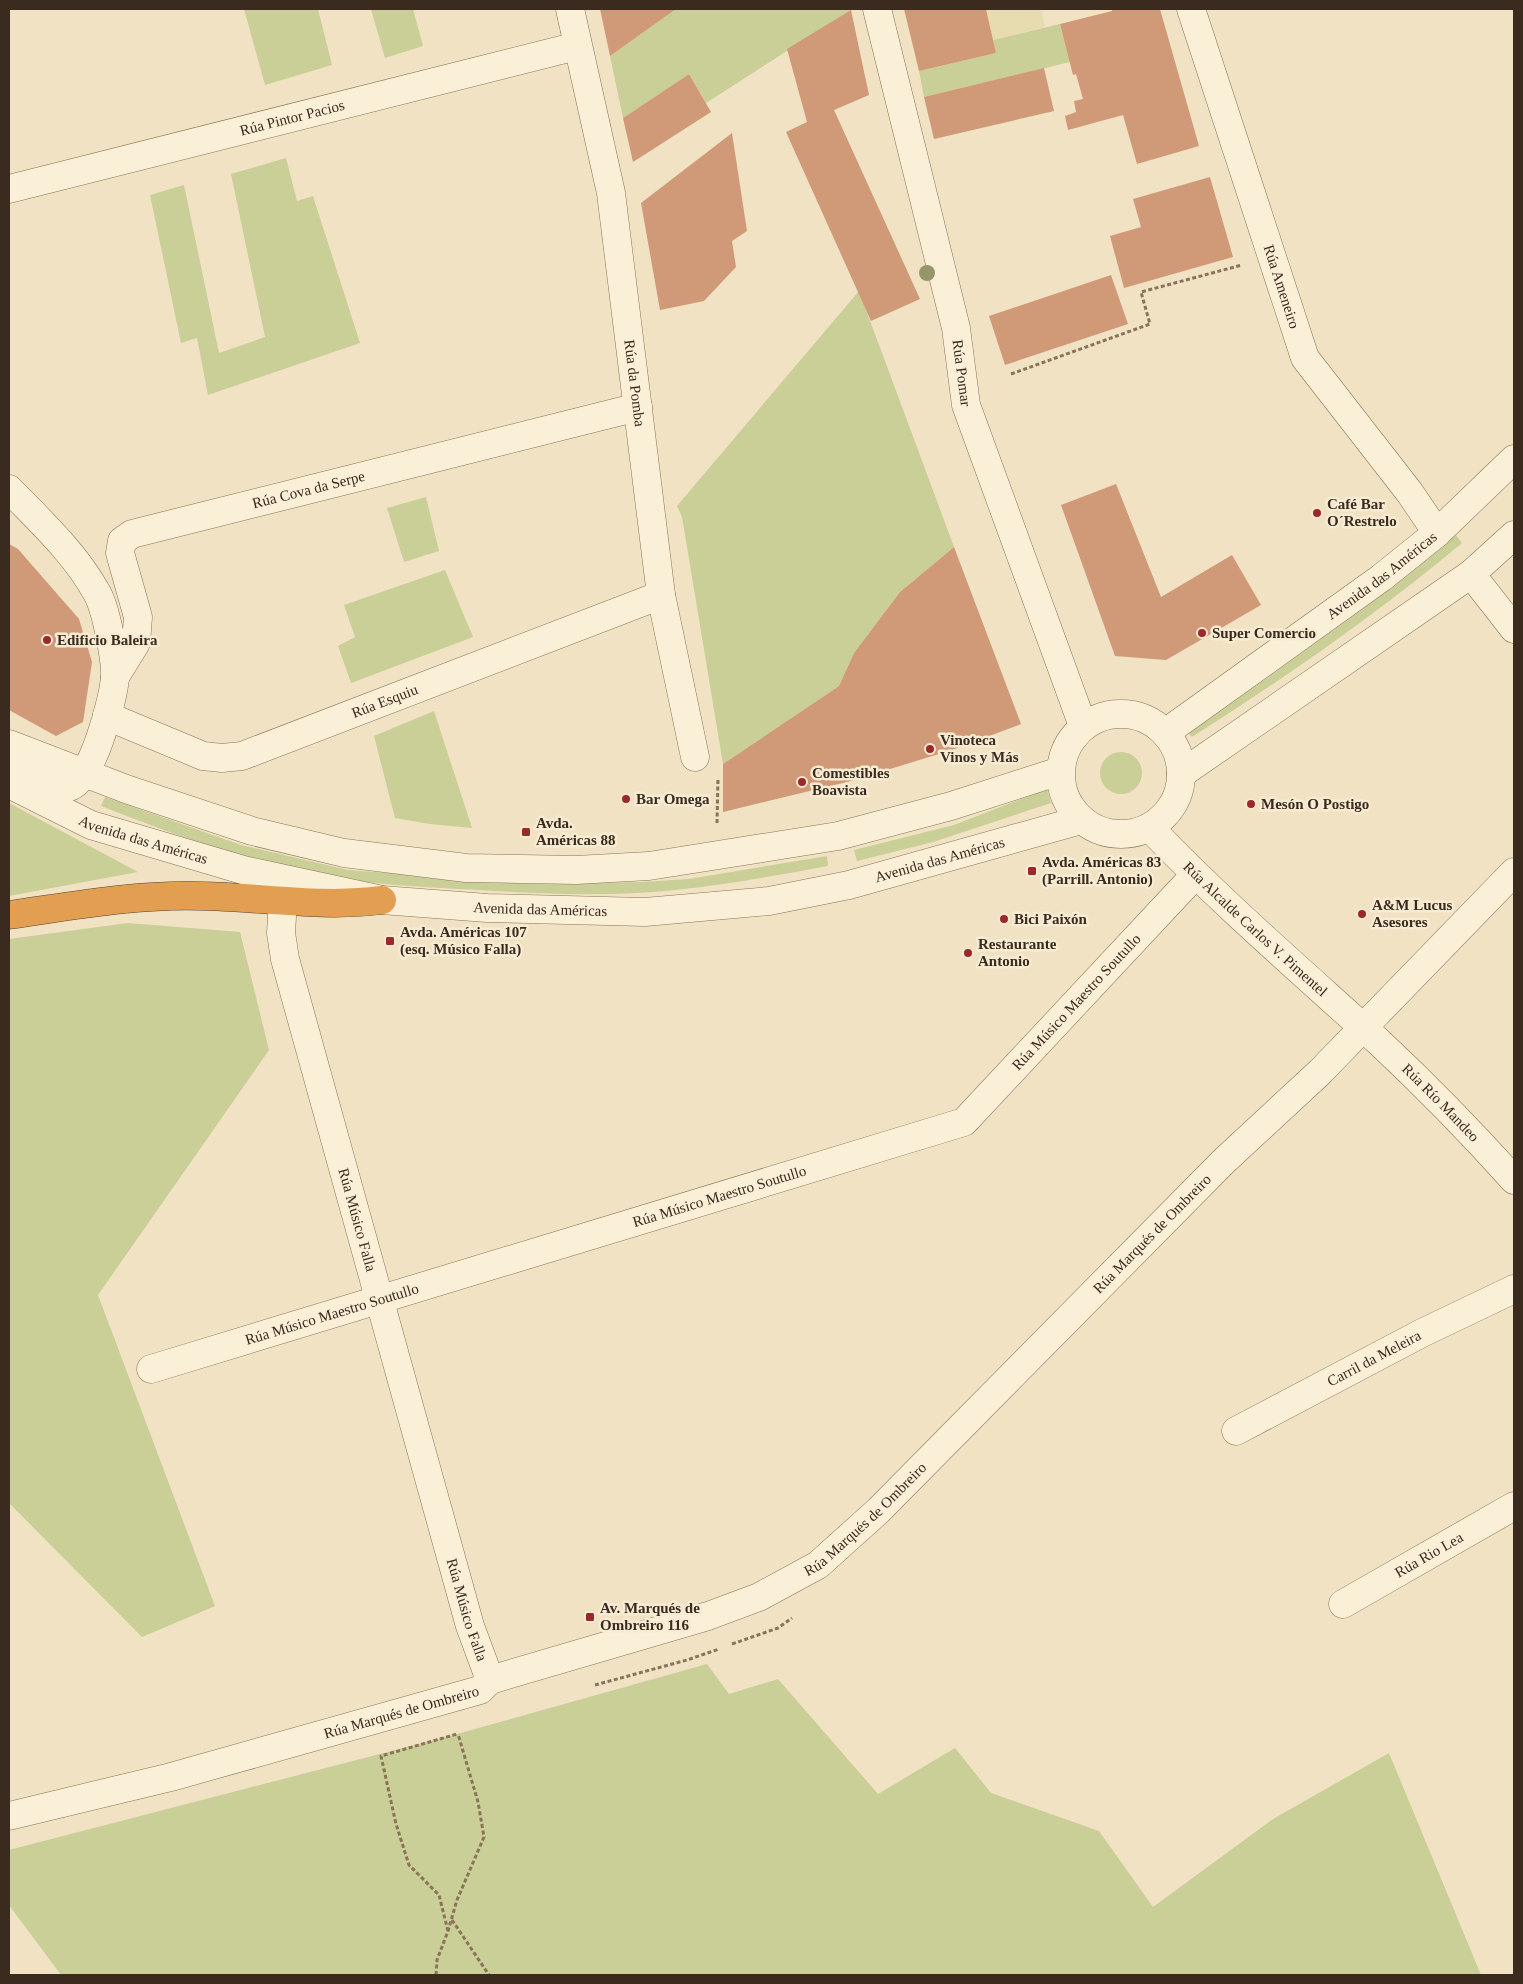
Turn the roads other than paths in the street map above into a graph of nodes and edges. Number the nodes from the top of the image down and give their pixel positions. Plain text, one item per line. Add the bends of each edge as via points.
1 (570, 9) edge
2 (877, 9) edge
3 (1191, 9) edge
4 (577, 46) junction
5 (9, 189) edge
6 (638, 407) junction
7 (1514, 459) edge
8 (9, 489) edge
9 (1437, 533) junction
10 (1514, 535) edge
11 (1470, 574) junction
12 (661, 595) junction
13 (1514, 629) edge
14 (115, 677) junction
15 (107, 716) junction
16 (1083, 726) junction
17 (1165, 733) junction
18 (9, 744) edge
19 (706, 764) road end
20 (9, 766) edge
21 (1060, 771) junction
22 (84, 773) junction
23 (1182, 774) junction
24 (9, 784) edge
25 (1081, 820) junction
26 (1150, 828) junction
27 (1514, 872) edge
28 (1195, 875) junction
29 (283, 900) junction
30 (382, 900) junction
31 (9, 915) edge
32 (1362, 1029) junction
33 (1514, 1180) edge
34 (1514, 1289) edge
35 (380, 1301) junction
36 (151, 1369) dead end
37 (1236, 1431) dead end
38 (1514, 1506) edge
39 (1343, 1604) dead end
40 (490, 1680) junction
41 (9, 1816) edge

1 - 4 street, Rúa da Pomba
2 - 16 street, Rúa Pomar via 956,328 966,406
3 - 9 street, Rúa Ameneiro via 1305,358 1410,493
4 - 5 street, Rúa Pintor Pacios
4 - 6 street, Rúa da Pomba via 611,193
6 - 12 street, Rúa da Pomba
6 - 14 street, Rúa Cova da Serpe via 132,534 122,541 120,553 138,617 136,643
7 - 9 street, Avenida das Américas
8 - 14 street via 64,546 97,593 105,612
9 - 17 street, Avenida das Américas via 1381,578
10 - 11 street
11 - 13 street
11 - 23 street
12 - 15 street, Rúa Esquiu via 242,756 203,756
12 - 19 street, Rúa da Pomba
14 - 15 street
15 - 22 street
16 - 17 street via 1116,713 1134,715
16 - 21 street via 1063,754
17 - 23 street via 1177,752
18 - 22 street
20 - 22 street via 63,788 76,784
21 - 22 street via 951,806 838,836 649,866 576,870 466,868 344,853 252,832
21 - 25 street via 1062,790 1069,806
23 - 26 street via 1172,807
24 - 30 street, Avenida das Américas via 91,825 122,836 243,870
25 - 26 street via 1112,834 1129,834
25 - 30 street, Avenida das Américas via 849,885 769,901 645,912 487,908
26 - 28 street, Rúa Alcalde Carlos V. Pimentel
27 - 32 street, Rúa Marqués de Ombreiro
28 - 32 street, Rúa Alcalde Carlos V. Pimentel
28 - 35 street, Rúa Músico Maestro Soutullo via 964,1122
29 - 30 highway via 354,904
29 - 31 highway via 131,897
29 - 35 street, Rúa Músico Falla via 281,933 285,958
32 - 33 street, Rúa Río Mandeo via 1470,1131
32 - 40 street, Rúa Marqués de Ombreiro via 1224,1161 878,1511 818,1565 759,1597 708,1616
34 - 37 street, Carril da Meleira via 1422,1333
35 - 36 street, Rúa Músico Maestro Soutullo
35 - 40 street, Rúa Músico Falla via 470,1626
38 - 39 street, Rúa Rio Lea
40 - 41 street, Rúa Marqués de Ombreiro via 480,1690 370,1723

